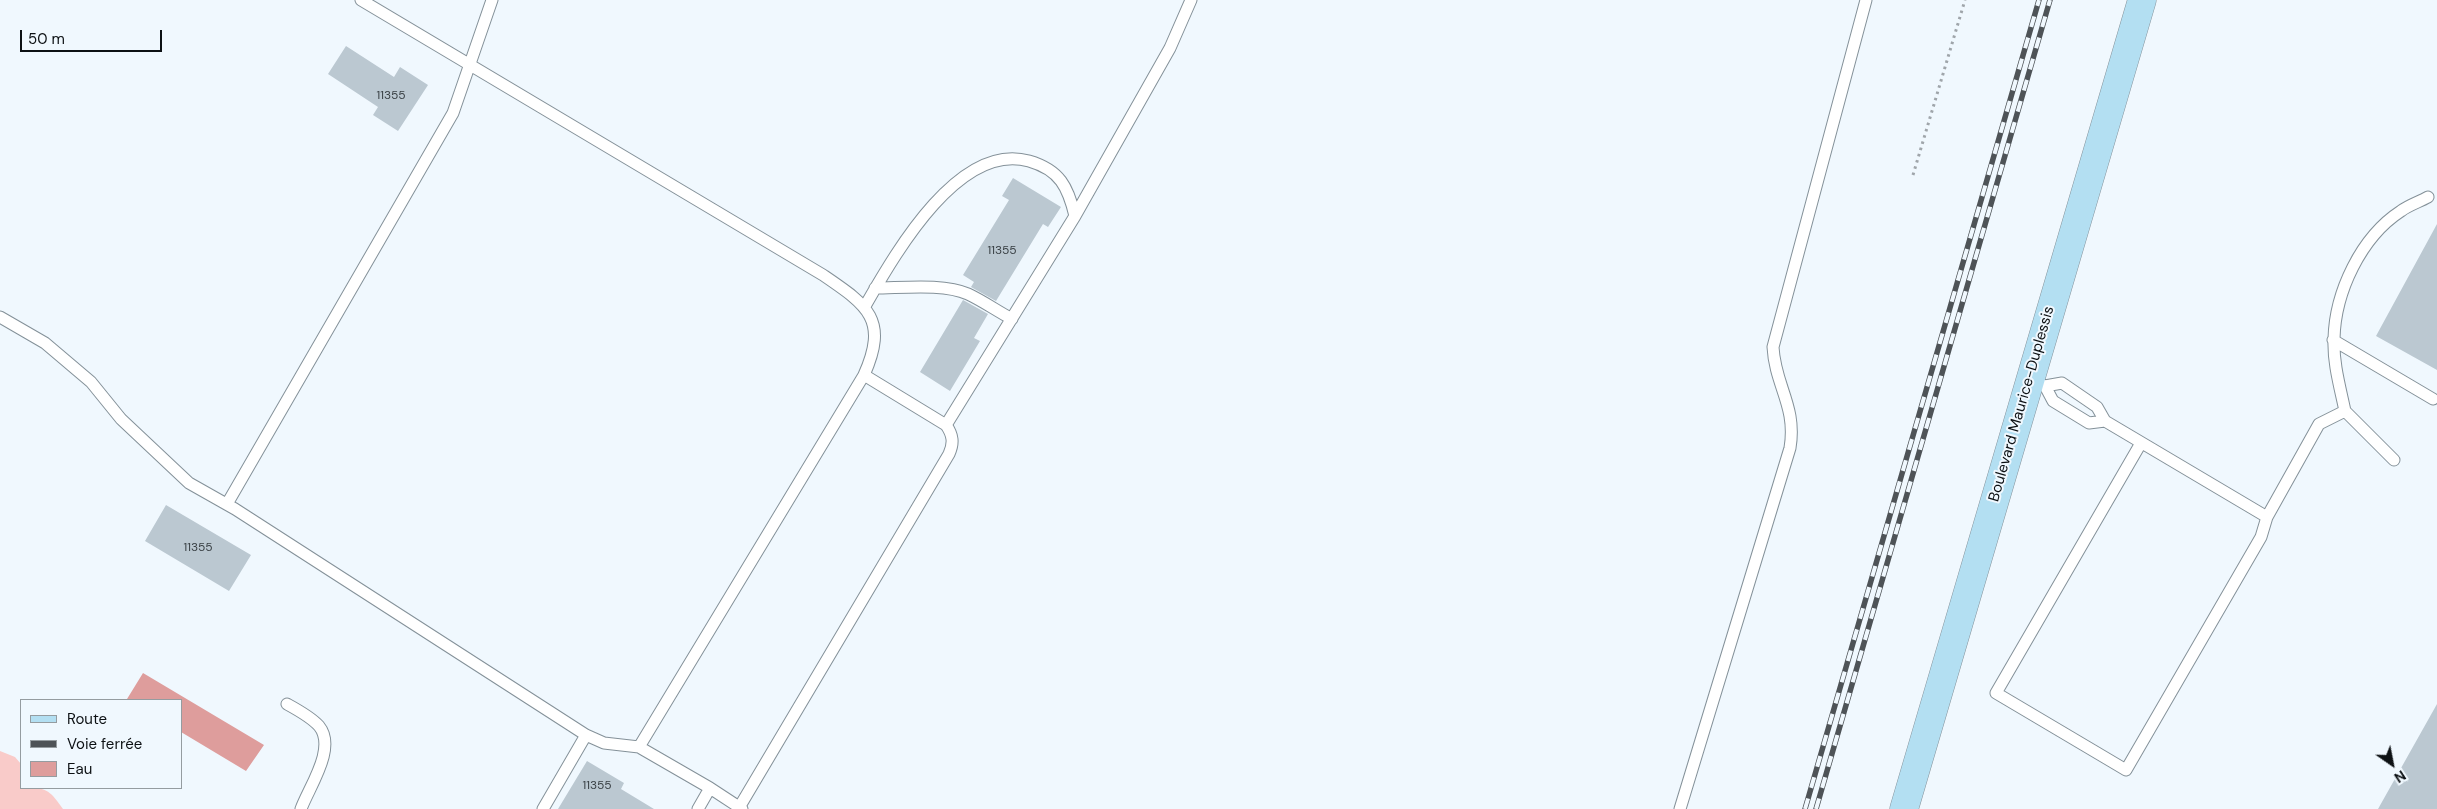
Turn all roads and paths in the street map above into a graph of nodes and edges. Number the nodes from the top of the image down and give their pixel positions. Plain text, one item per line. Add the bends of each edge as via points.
1 (361, 0) edge
2 (492, 0) edge
3 (1191, 0) edge
4 (1866, 0) edge
5 (1965, 0) edge
6 (2142, 0) edge
7 (471, 65) junction
8 (1913, 175) dead end
9 (2428, 197) dead end
10 (1075, 216) junction
11 (875, 288) junction
12 (864, 306) junction
13 (0, 316) edge
14 (1012, 319) junction
15 (2334, 340) junction
16 (864, 374) junction
17 (2038, 382) junction
18 (2433, 399) dead end
19 (2345, 411) junction
20 (2105, 421) junction
21 (946, 425) junction
22 (2141, 443) junction
23 (2394, 460) dead end
24 (227, 504) junction
25 (2267, 518) junction
26 (287, 704) dead end
27 (586, 735) junction
28 (639, 747) junction
29 (710, 788) junction
30 (741, 808) edge
31 (301, 809) edge
32 (543, 809) edge
33 (698, 809) edge
34 (1680, 809) edge
35 (1904, 809) edge

1 - 7 lane
2 - 7 lane
3 - 10 lane via 1170,48
4 - 34 lane via 1773,347 1774,362 1791,416 1790,448
5 - 8 path
6 - 17 street, Boulevard Maurice-Duplessis
7 - 12 lane via 823,275
7 - 24 lane via 453,114
9 - 15 lane via 2400,211 2374,234 2354,266 2336,311
10 - 11 lane via 1069,193 1051,170 1026,160 994,161 940,197 919,221
10 - 14 lane
11 - 12 lane
11 - 14 lane via 958,290
12 - 16 lane via 876,340
13 - 24 lane via 45,343 92,382 121,419 189,483
14 - 21 lane
15 - 18 lane
15 - 19 lane via 2336,371
16 - 21 lane
16 - 28 lane
17 - 20 lane via 2062,384 2097,407
17 - 20 lane via 2053,401 2089,423
17 - 35 street, Boulevard Maurice-Duplessis
19 - 23 lane
19 - 25 lane via 2319,424
20 - 22 lane
21 - 30 lane via 953,446 949,454
22 - 25 lane
22 - 25 lane via 1996,693 2126,770 2261,537
24 - 27 lane
26 - 31 lane via 317,724 322,731 324,745 323,759
27 - 28 lane via 604,743
27 - 32 lane
28 - 29 lane
29 - 30 lane
29 - 33 lane

